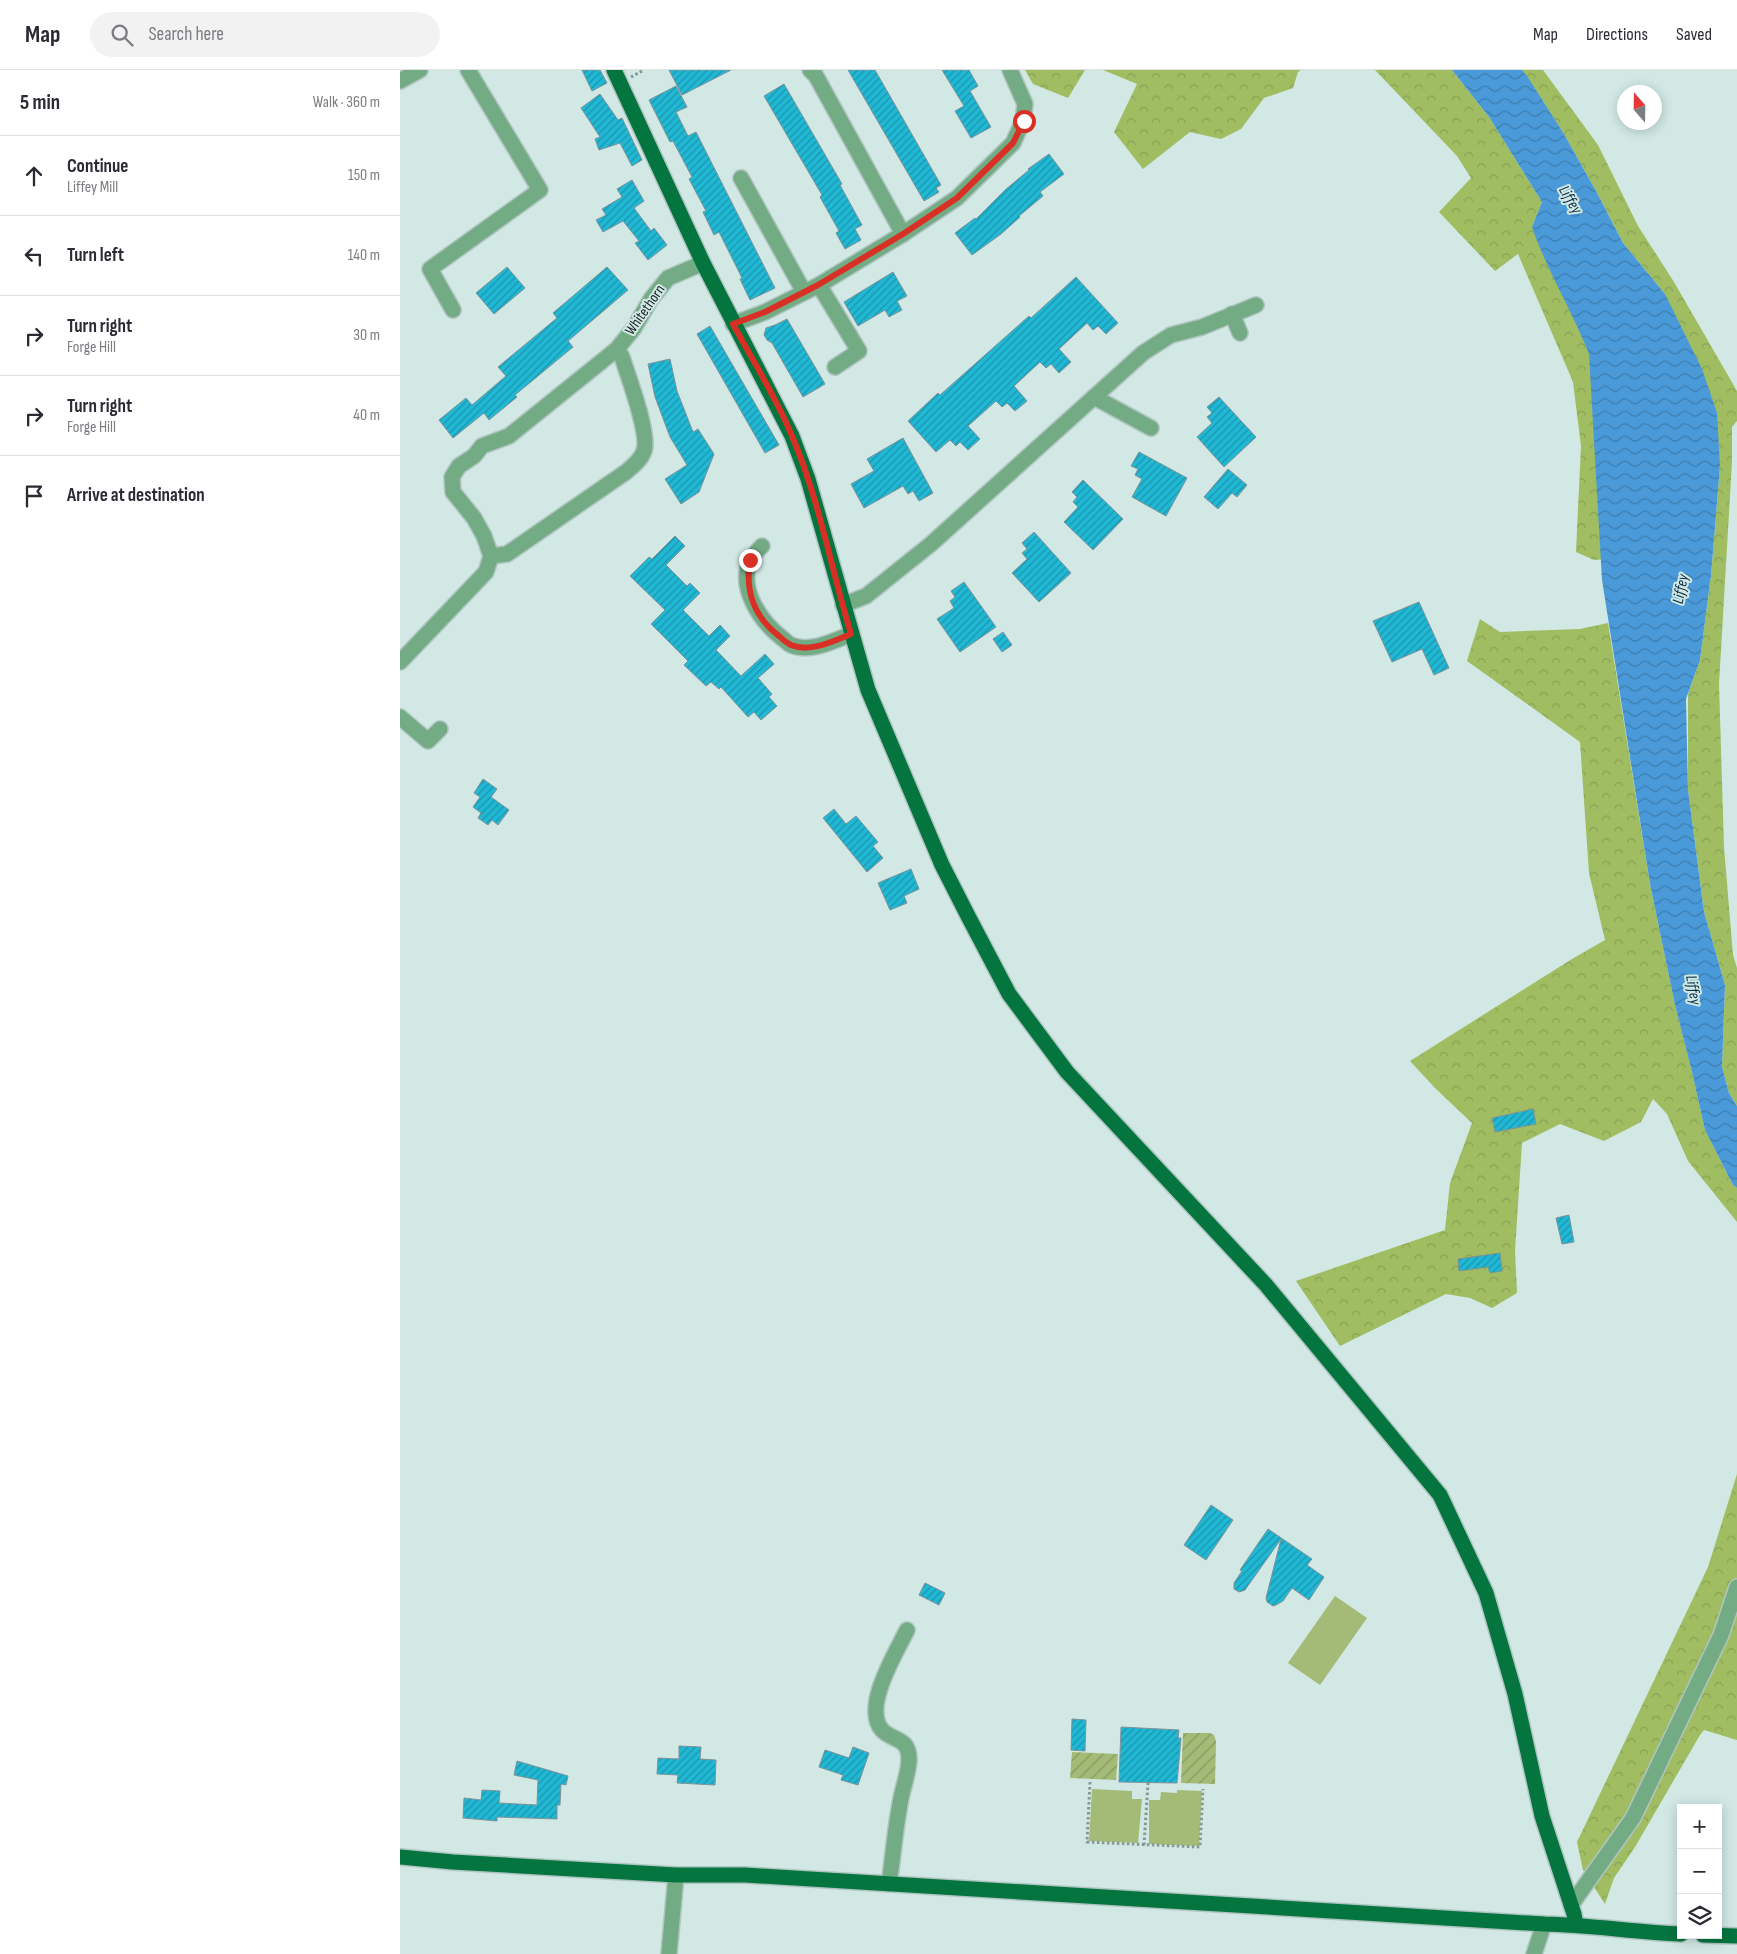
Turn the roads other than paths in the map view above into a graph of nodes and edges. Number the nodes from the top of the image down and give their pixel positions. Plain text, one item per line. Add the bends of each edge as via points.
1 (420, 70) edge
2 (468, 70) edge
3 (614, 70) edge
4 (810, 70) edge
5 (1010, 70) edge
6 (400, 81) edge
7 (741, 178) dead end
8 (903, 234) junction
9 (703, 263) junction
10 (818, 285) junction
11 (804, 292) junction
12 (1256, 304) dead end
13 (453, 310) dead end
14 (1232, 314) junction
15 (733, 324) junction
16 (1240, 333) dead end
17 (617, 349) junction
18 (835, 367) dead end
19 (1094, 397) junction
20 (1151, 428) dead end
21 (762, 546) dead end
22 (491, 556) junction
23 (842, 605) junction
24 (851, 634) junction
25 (400, 662) edge
26 (400, 717) edge
27 (440, 729) dead end
28 (1737, 1586) edge
29 (907, 1630) dead end
30 (400, 1857) edge
31 (676, 1875) junction
32 (889, 1884) junction
33 (1571, 1905) junction
34 (1544, 1924) junction
35 (1576, 1925) junction
36 (1677, 1934) edge
37 (1722, 1936) edge
38 (1737, 1936) edge
39 (670, 1954) edge
40 (1534, 1954) edge

1 - 6 street
2 - 13 street via 540,190 430,269
3 - 9 main road
4 - 8 street
5 - 8 street via 1025,104 1024,121 1013,143 957,198
7 - 11 street
8 - 10 street
9 - 15 main road
9 - 17 street, Whitethorn via 668,278
10 - 11 street
10 - 18 street via 858,351
11 - 15 street
12 - 14 street
14 - 16 street
14 - 19 street via 1202,327 1171,335 1144,353
15 - 23 main road via 792,436 808,479
17 - 22 street via 645,434 644,450 638,460 626,472 507,554
17 - 22 street, Whitethorn via 509,436 482,446 459,466 452,477 452,492 474,518
19 - 20 street
19 - 23 street via 931,544 866,596
21 - 24 street via 750,560 747,579 759,616 773,631 791,646 806,647 823,645
22 - 25 street via 486,572
23 - 24 main road
24 - 33 main road via 868,690 942,866 1009,994 1067,1072 1266,1285 1440,1495 1486,1593 1516,1694 1542,1816
26 - 27 street via 428,741
28 - 33 street via 1721,1635 1633,1818
29 - 32 street via 877,1691 876,1713 882,1730 901,1740 907,1748 909,1760
30 - 31 main road
31 - 32 main road via 745,1875
31 - 39 street
32 - 34 main road
33 - 35 main road
34 - 35 main road
34 - 40 street
35 - 36 main road
37 - 38 main road

